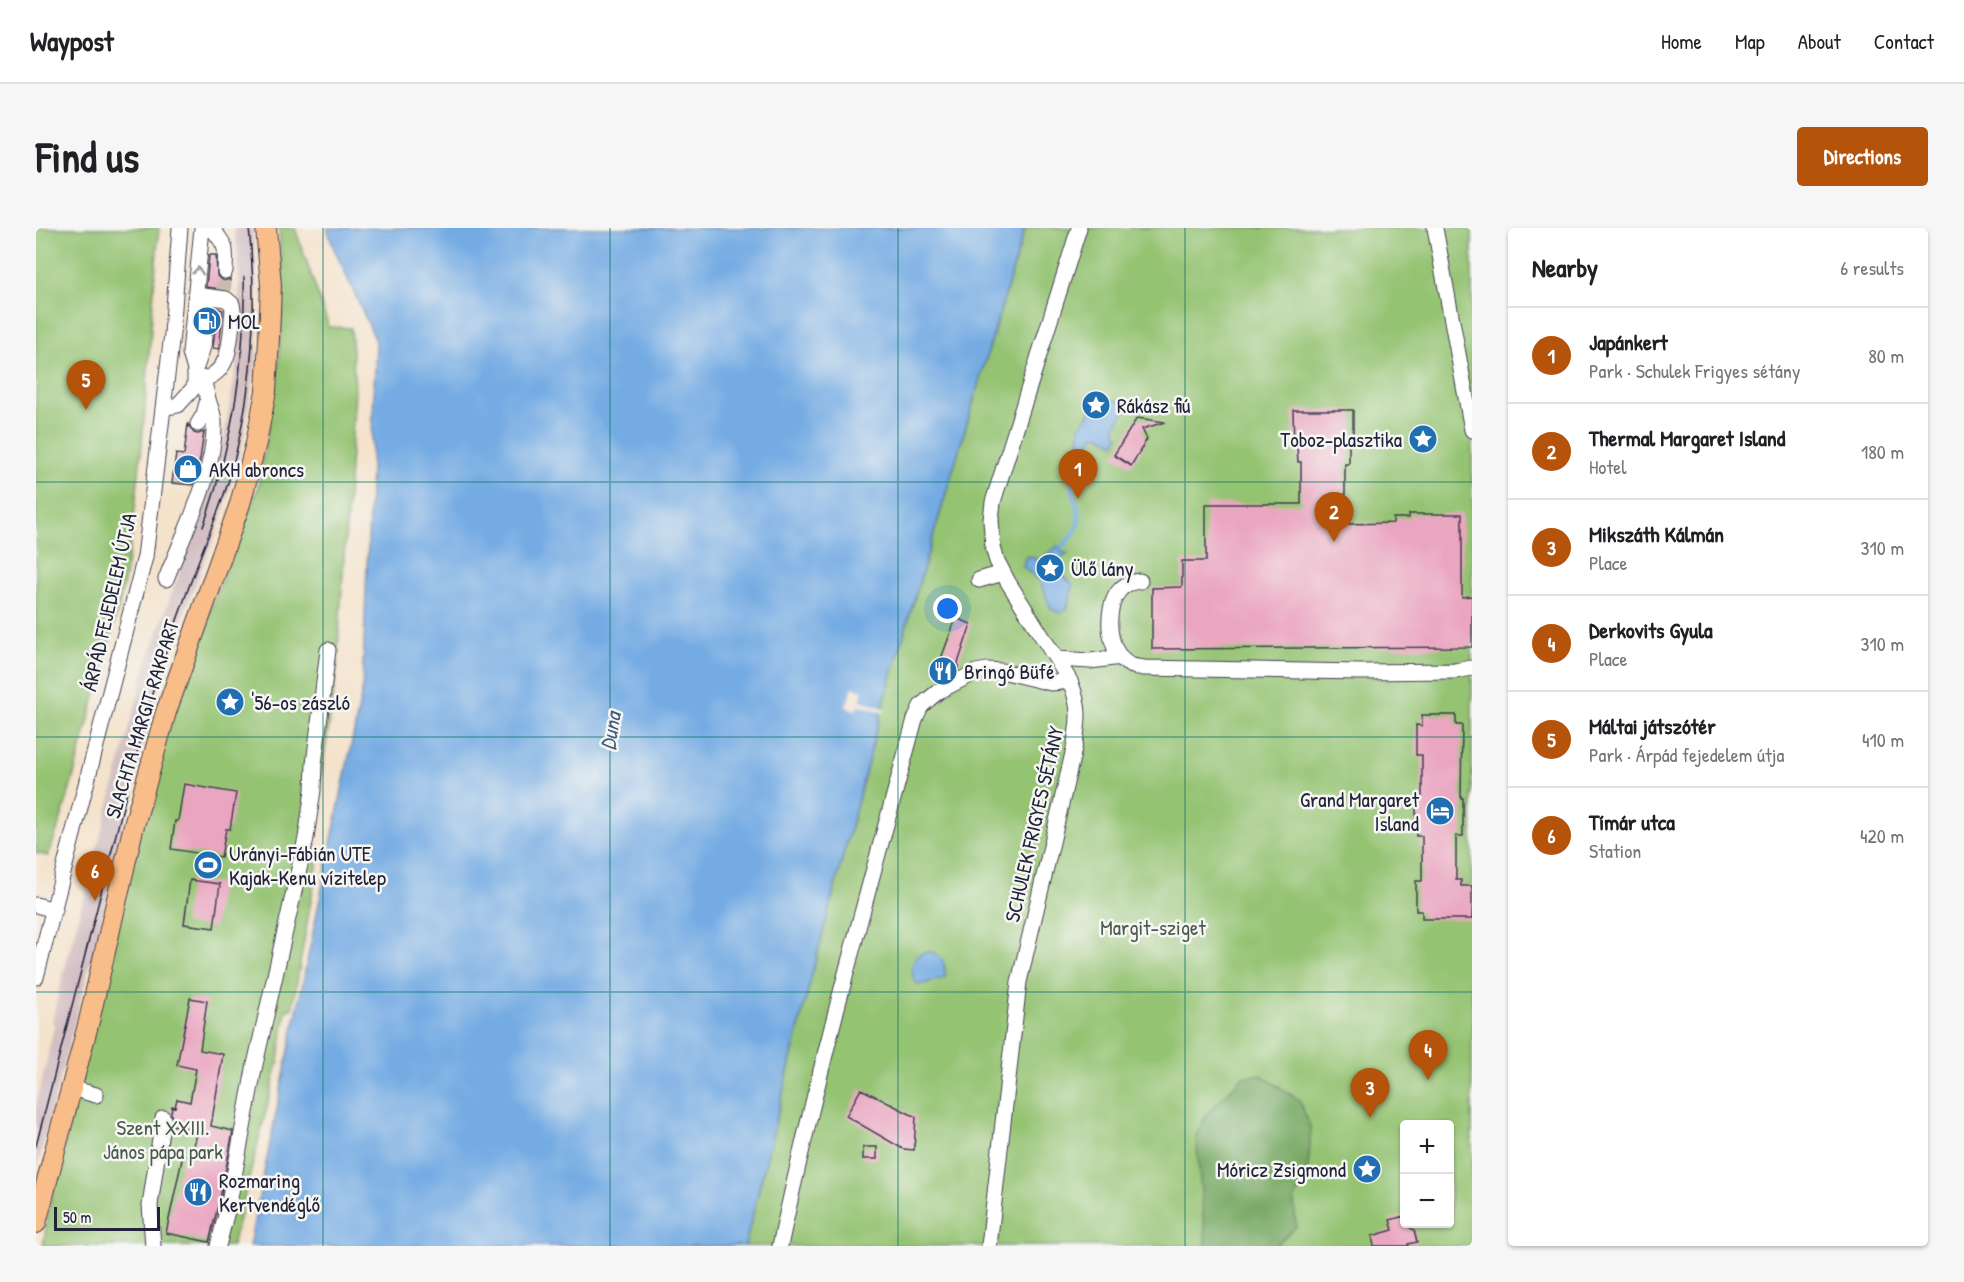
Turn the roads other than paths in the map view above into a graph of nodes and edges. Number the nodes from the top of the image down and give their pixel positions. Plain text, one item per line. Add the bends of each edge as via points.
1 (180, 228) edge
2 (202, 228) edge
3 (212, 228) edge
4 (266, 228) edge
5 (1079, 228) edge
6 (1435, 228) edge
7 (225, 271) tunnel mouth
8 (196, 295) junction
9 (201, 379) junction
10 (226, 379) dead end
11 (208, 399) junction
12 (163, 408) junction
13 (198, 424) dead end
14 (1472, 430) edge
15 (1003, 573) junction
16 (166, 579) dead end
17 (979, 580) dead end
18 (1140, 581) dead end
19 (328, 650) dead end
20 (1121, 657) junction
21 (1057, 659) junction
22 (1472, 668) edge
23 (1070, 681) junction
24 (36, 905) edge
25 (55, 910) junction
26 (36, 977) edge
27 (71, 1088) junction
28 (96, 1095) dead end
29 (163, 1118) dead end
30 (36, 1224) edge
31 (153, 1246) edge
32 (218, 1246) edge
33 (780, 1246) edge
34 (989, 1246) edge

1 - 12 street, ÁRPÁD FEJEDELEM ÚTJA
8 -> 2 street
3 - 7 street via 226,249
4 - 27 main road, SLACHTA MARGIT RAKPART via 270,339 256,443 240,504 166,712 133,829
5 - 15 street, SCHULEK FRIGYES SÉTÁNY via 993,502 993,547
6 - 14 street
8 - 9 street via 207,306
8 - 9 street via 223,297 216,364
9 - 10 street
9 - 11 street
9 - 12 street via 178,405
11 - 13 street
11 - 16 street via 214,419 205,480
12 - 25 street, ÁRPÁD FEJEDELEM ÚTJA via 145,557
15 - 17 street
15 - 21 street, SCHULEK FRIGYES SÉTÁNY
18 - 20 street via 1128,583 1118,592 1112,608 1109,626 1114,648
19 - 32 street via 306,838
20 - 21 street via 1090,661
20 - 22 street via 1144,668 1360,672
21 - 23 street, SCHULEK FRIGYES SÉTÁNY
23 - 33 street via 1051,683 987,670 939,691 921,706 816,1085
23 - 34 street, SCHULEK FRIGYES SÉTÁNY via 1078,700 1076,738 1019,982
24 - 25 street
25 - 26 street, ÁRPÁD FEJEDELEM ÚTJA
27 - 28 street
27 - 30 main road, SLACHTA MARGIT RAKPART
29 - 31 street via 150,1205

